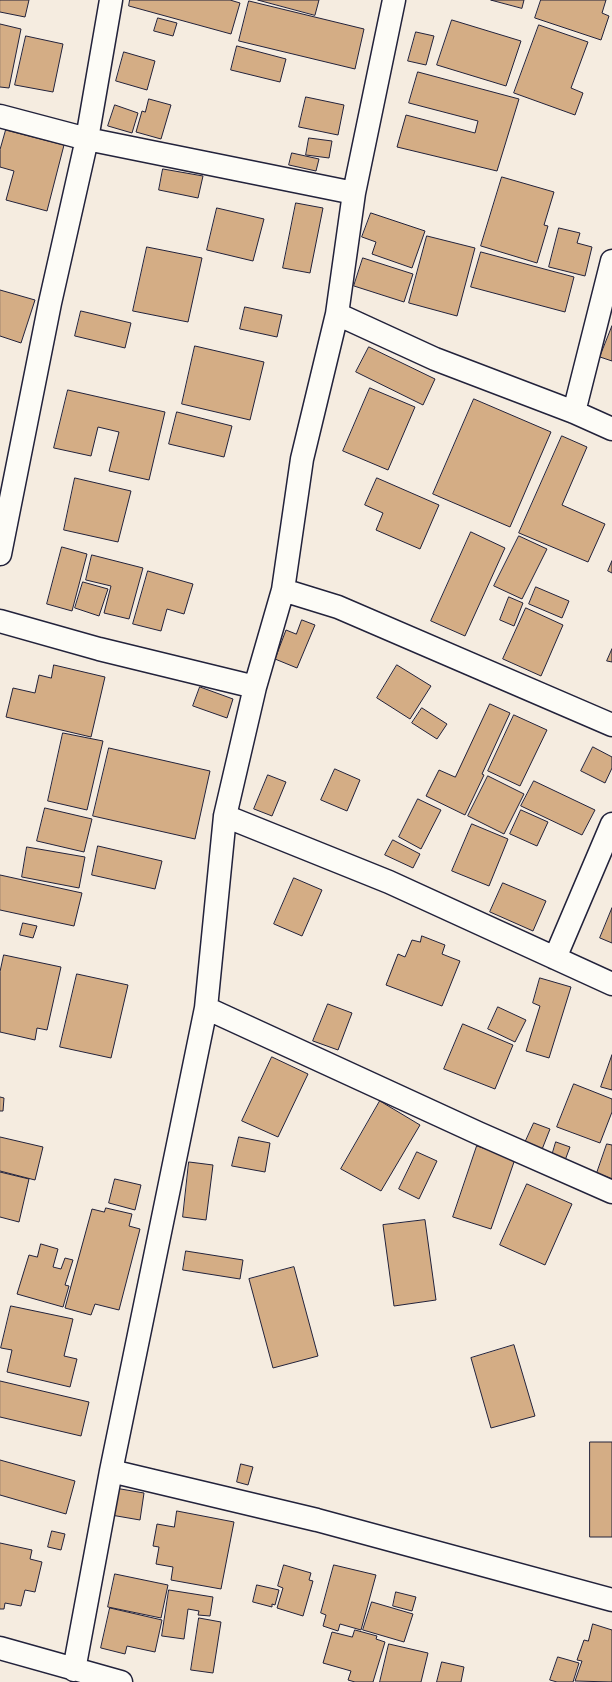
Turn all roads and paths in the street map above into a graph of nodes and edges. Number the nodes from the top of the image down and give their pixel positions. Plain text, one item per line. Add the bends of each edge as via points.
1 (111, 0) edge
2 (394, 0) edge
3 (0, 116) edge
4 (87, 138) junction
5 (354, 193) junction
6 (612, 261) edge
7 (337, 314) junction
8 (574, 412) junction
9 (612, 429) edge
10 (0, 554) edge
11 (283, 590) junction
12 (0, 621) edge
13 (255, 687) junction
14 (612, 725) edge
15 (225, 816) junction
16 (612, 824) edge
17 (556, 958) junction
18 (612, 984) edge
19 (206, 1008) junction
20 (612, 1192) edge
21 (111, 1471) junction
22 (612, 1600) edge
23 (0, 1648) edge
24 (74, 1670) junction
25 (121, 1682) edge

1 - 4 street
2 - 5 street
3 - 4 street
4 - 5 street
4 - 10 street via 50,303
5 - 7 street
6 - 8 street
7 - 8 street via 435,359
7 - 11 street via 302,459
8 - 9 street
11 - 13 street
11 - 14 street via 338,607
12 - 13 street via 99,649
13 - 15 street
15 - 17 street via 389,882
15 - 19 street
16 - 17 street
17 - 18 street
19 - 20 street
19 - 21 street
21 - 22 street via 316,1520
21 - 24 street
23 - 24 street
24 - 25 street

